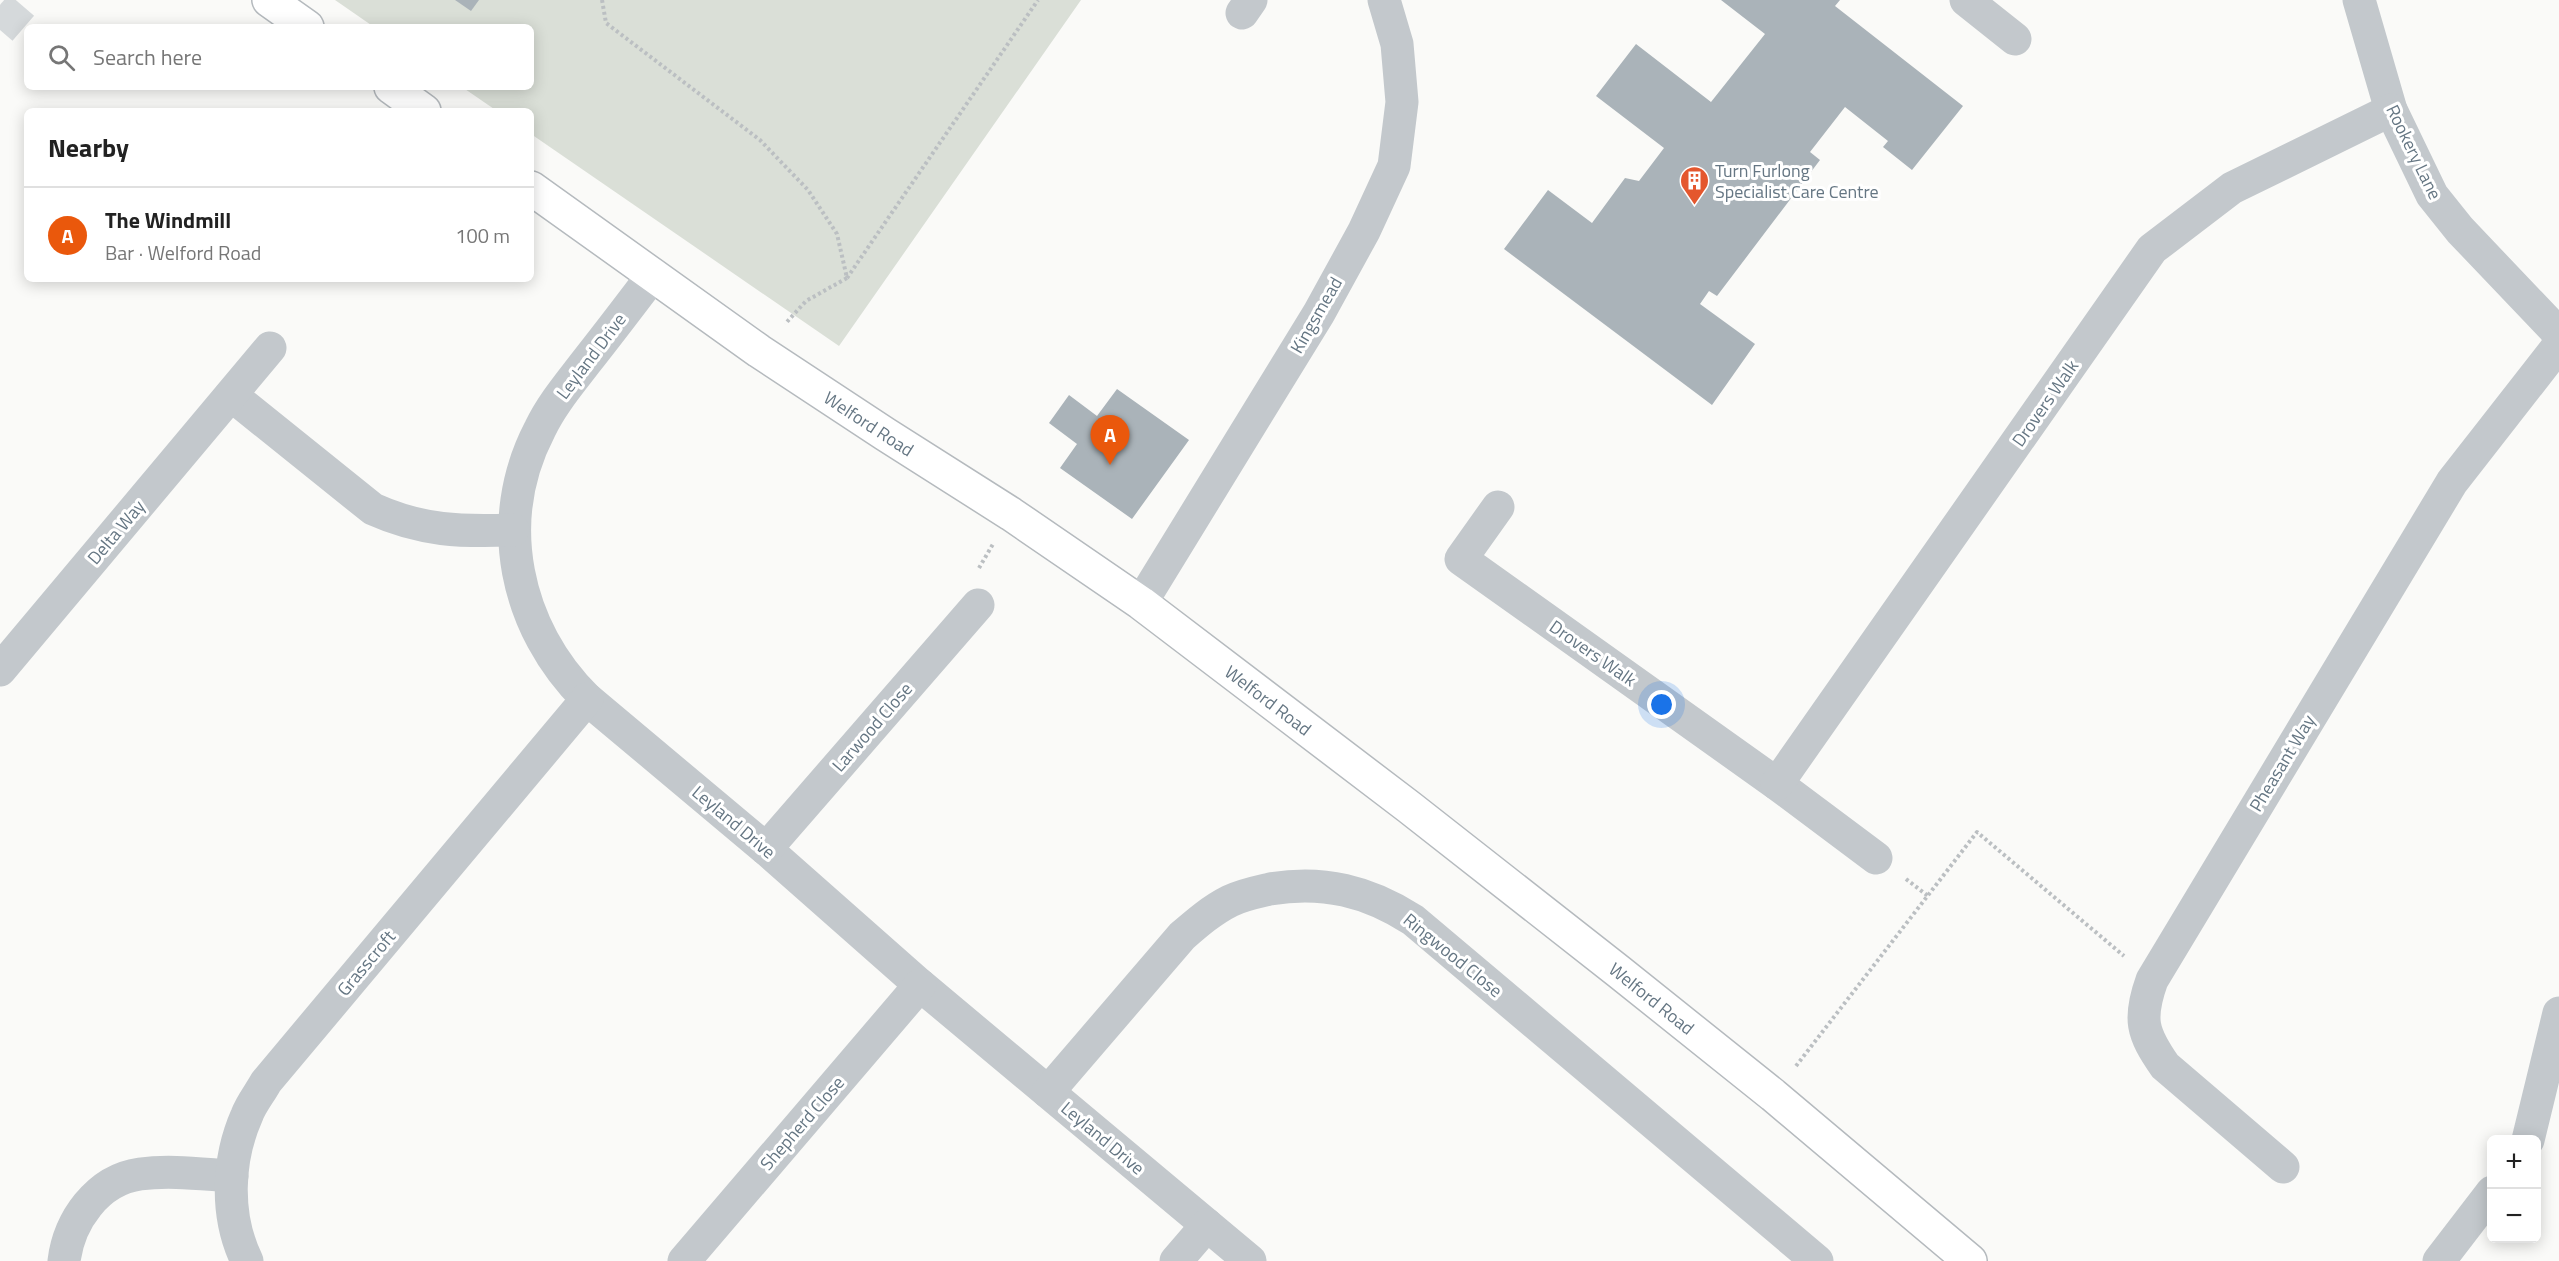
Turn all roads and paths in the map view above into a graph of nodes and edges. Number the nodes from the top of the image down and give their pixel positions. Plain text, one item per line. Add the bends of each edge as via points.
1 (269, 0) edge
2 (602, 0) edge
3 (1038, 0) edge
4 (1384, 0) edge
5 (1966, 0) edge
6 (2359, 0) edge
7 (303, 24) edge
8 (2015, 39) dead end
9 (395, 90) edge
10 (420, 108) edge
11 (2391, 110) junction
12 (534, 190) edge
13 (653, 275) junction
14 (847, 278) junction
15 (2559, 334) edge
16 (2559, 345) edge
17 (270, 348) dead end
18 (759, 351) junction
19 (231, 395) junction
20 (1498, 507) dead end
21 (1011, 514) junction
22 (513, 530) junction
23 (1141, 603) junction
24 (978, 605) joint
25 (0, 670) edge
26 (587, 699) junction
27 (1777, 784) junction
28 (766, 849) junction
29 (1876, 858) dead end
30 (2152, 980) junction
31 (920, 985) junction
32 (2559, 1013) edge
33 (1048, 1092) junction
34 (1773, 1095) junction
35 (2529, 1135) edge
36 (2283, 1167) dead end
37 (232, 1176) junction
38 (2487, 1199) edge
39 (1207, 1225) junction
40 (64, 1261) edge
41 (247, 1261) edge
42 (684, 1261) edge
43 (1176, 1261) edge
44 (1250, 1261) edge
45 (1817, 1261) edge
46 (1970, 1261) edge
47 (2439, 1261) edge

1 - 7 main road
2 - 14 path via 606,22 760,140 808,190 837,234
3 - 14 path
4 - 23 street, Kingsmead via 1397,44 1402,102 1394,166 1319,313
5 - 8 street
6 - 11 street, Rookery Lane
9 - 10 main road
11 - 15 street, Rookery Lane via 2432,195
11 - 27 street, Drovers Walk via 2232,188 2152,249
12 - 13 main road, Welford Road
13 - 18 main road, Welford Road
13 - 22 street, Leyland Drive via 562,393 540,428 523,467
14 - 18 path via 806,301
16 - 30 street, Pheasant Way via 2452,482
17 - 19 street, Delta Way
18 - 21 main road, Welford Road
19 - 22 street via 373,509 428,528 468,532
19 - 25 street, Delta Way
20 - 27 street, Drovers Walk via 1461,559
21 - 23 main road, Welford Road
21 - 24 path via 979,567
22 - 26 street, Leyland Drive via 517,565 537,629 566,678
23 - 34 main road, Welford Road via 1408,807
24 - 28 street, Larwood Close
26 - 28 street, Leyland Drive
26 - 37 street, Grasscroft via 266,1082 247,1114
27 - 29 street, Drovers Walk
28 - 31 street, Leyland Drive
30 - 34 path via 1977,832
30 - 36 street, Pheasant Way via 2143,1004 2144,1025 2151,1046 2165,1066
31 - 33 street, Leyland Drive
31 - 42 street, Shepherd Close
32 - 35 street
33 - 39 street, Leyland Drive
33 - 45 street, Ringwood Close via 1168,952 1206,915 1258,891 1314,885 1339,888 1382,902 1413,920
34 - 46 main road, Welford Road
37 - 40 street via 172,1172 139,1174 120,1180 87,1205 74,1224
37 - 41 street, Grasscroft via 233,1218
38 - 47 street
39 - 43 street
39 - 44 street, Leyland Drive

